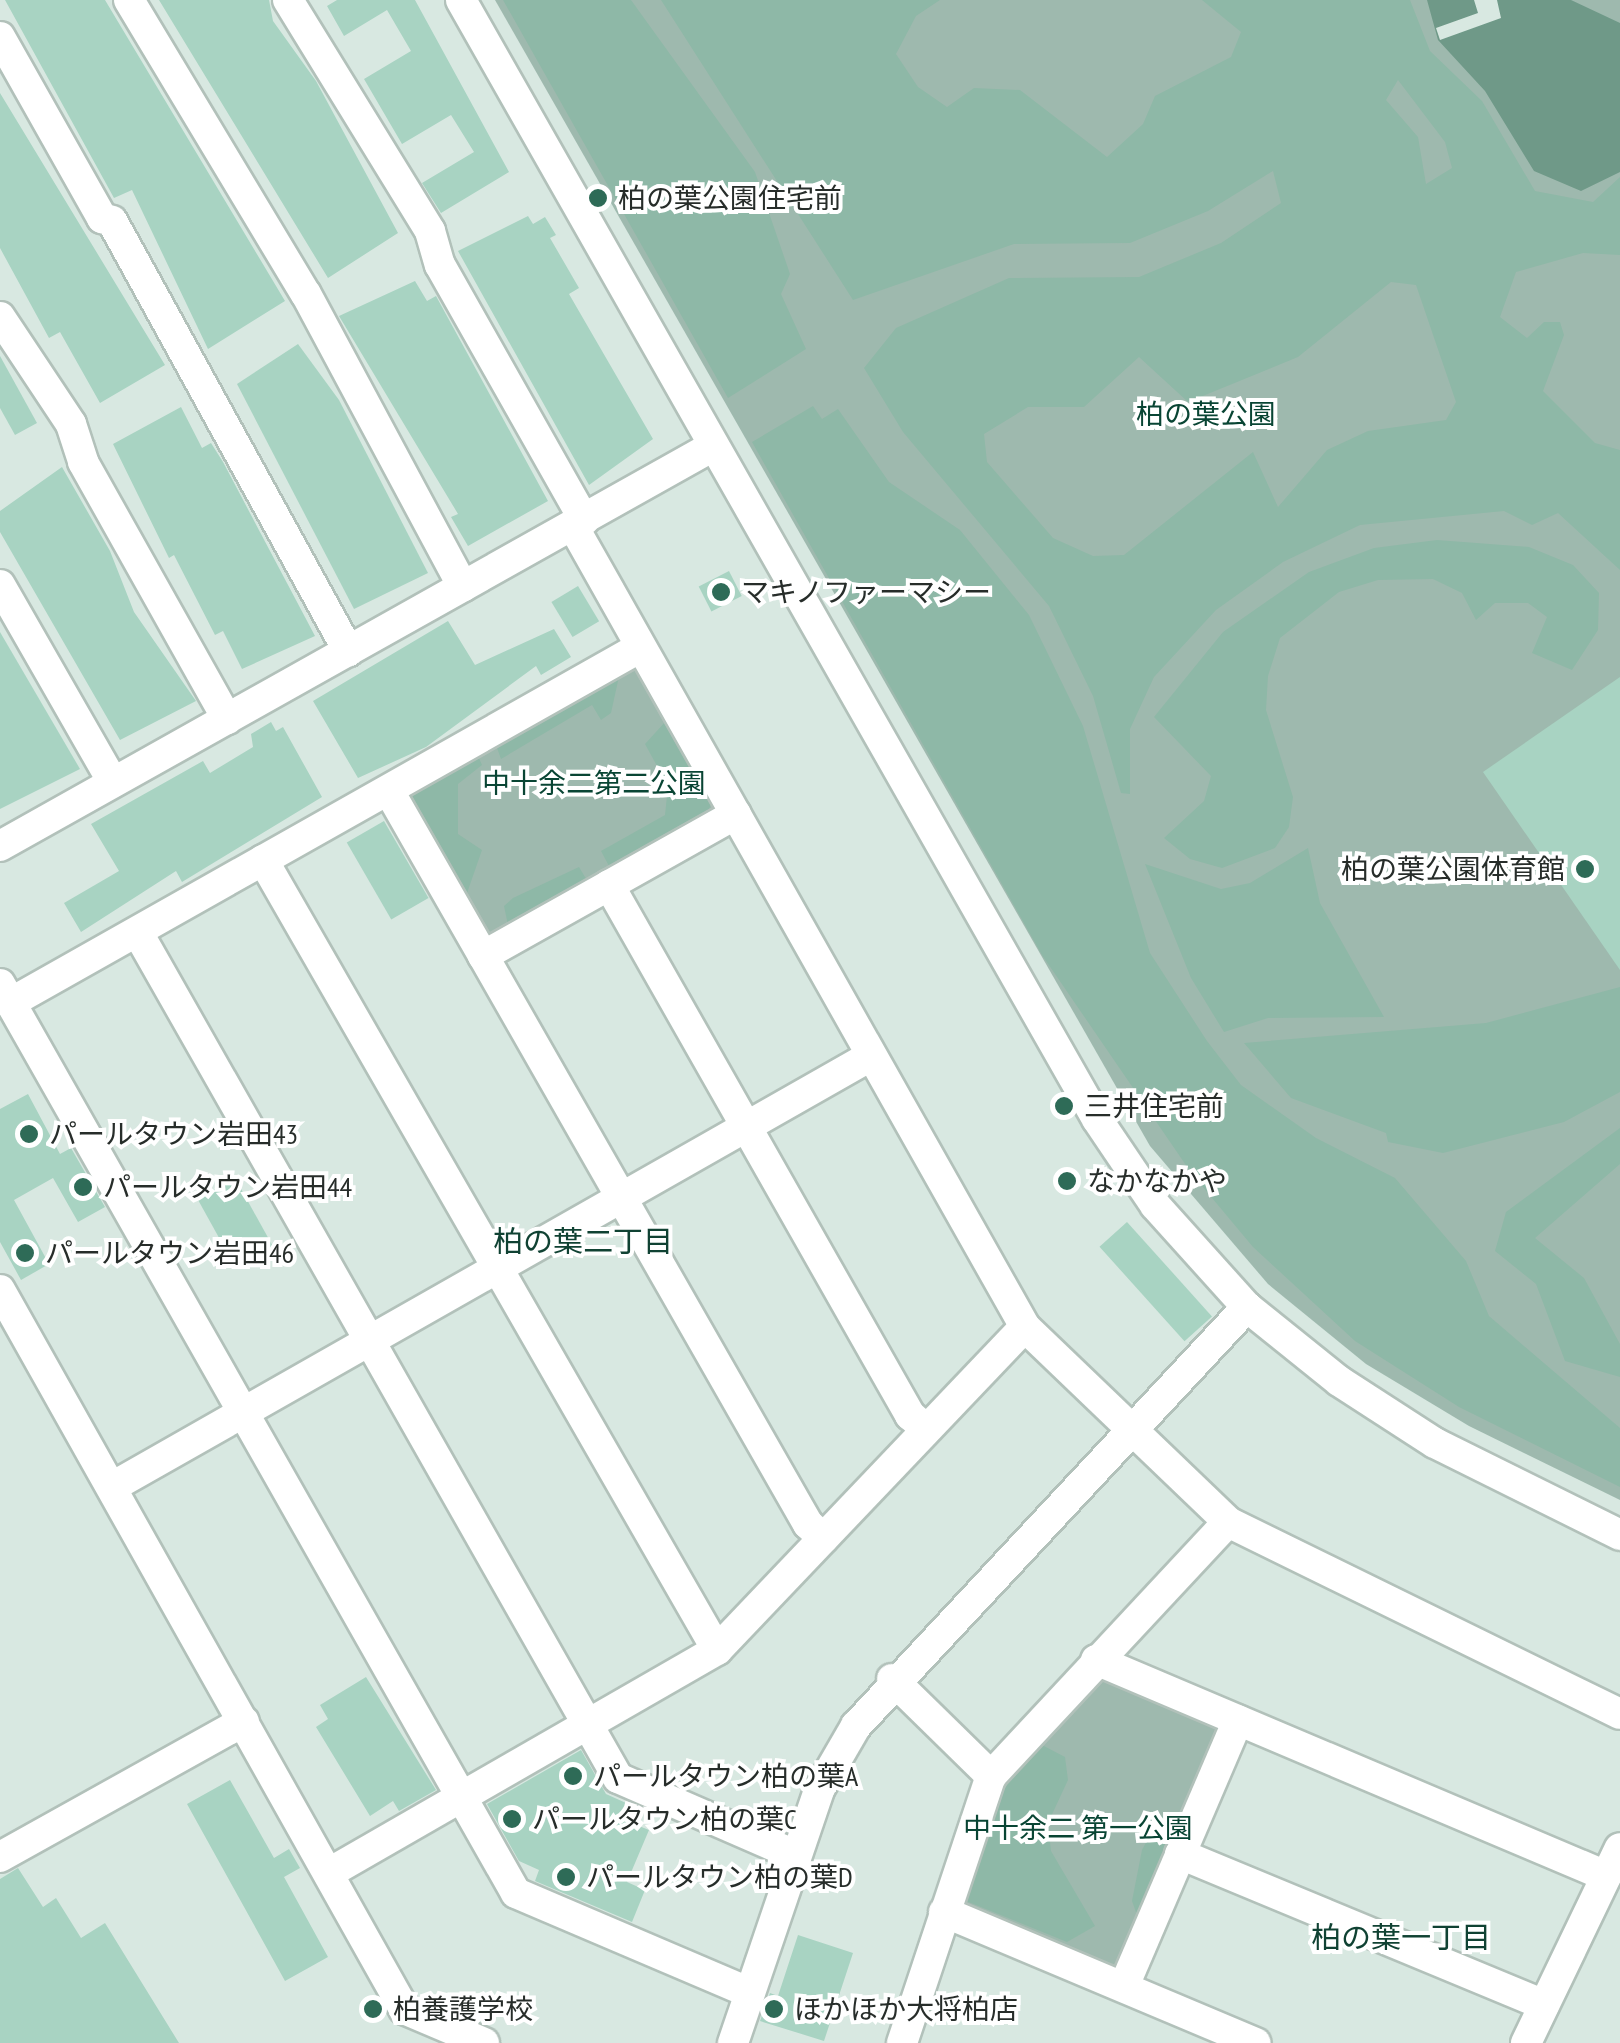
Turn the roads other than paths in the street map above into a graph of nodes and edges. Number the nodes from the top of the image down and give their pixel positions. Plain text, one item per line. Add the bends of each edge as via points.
1 (129, 0) edge
2 (288, 0) edge
3 (461, 0) edge
4 (0, 36) edge
5 (0, 317) edge
6 (713, 446) junction
7 (578, 523) junction
8 (0, 584) edge
9 (463, 587) junction
10 (640, 648) junction
11 (348, 651) junction
12 (227, 719) junction
13 (113, 782) junction
14 (388, 790) junction
15 (736, 814) junction
16 (0, 846) edge
17 (263, 860) junction
18 (609, 885) junction
19 (138, 933) junction
20 (484, 956) junction
21 (5, 993) edge
22 (870, 1057) junction
23 (745, 1128) junction
24 (620, 1198) junction
25 (496, 1269) junction
26 (0, 1290) edge
27 (1247, 1307) junction
28 (1024, 1326) junction
29 (370, 1341) junction
30 (243, 1412) junction
31 (925, 1428) junction
32 (1132, 1430) junction
33 (112, 1487) junction
34 (1228, 1522) junction
35 (1620, 1535) edge
36 (824, 1538) junction
37 (717, 1650) junction
38 (1096, 1660) junction
39 (892, 1679) junction
40 (1620, 1714) edge
41 (1238, 1720) junction
42 (244, 1721) junction
43 (588, 1727) junction
44 (991, 1776) junction
45 (462, 1799) junction
46 (1180, 1854) junction
47 (795, 1855) junction
48 (0, 1857) edge
49 (1613, 1862) edge
50 (329, 1872) junction
51 (944, 1912) junction
52 (1124, 1986) junction
53 (750, 1993) junction
54 (1544, 2005) junction
55 (484, 2043) edge
56 (732, 2043) edge
57 (902, 2043) edge
58 (1256, 2043) edge
59 (1526, 2043) edge

1 - 9 street via 296,278
2 - 7 street via 430,231 440,266
3 - 6 street
4 - 11 street via 102,218 112,221
5 - 12 street via 70,424 83,462
6 - 7 street
6 - 27 street via 1123,1162
7 - 9 street
7 - 10 street
8 - 13 street
9 - 11 street
10 - 14 street
10 - 15 street
11 - 12 street
12 - 13 street
13 - 16 street
14 - 17 street
14 - 20 street
15 - 18 street
15 - 22 street
17 - 19 street
17 - 25 street
18 - 20 street
18 - 23 street
19 - 21 street
19 - 29 street
20 - 24 street
21 - 30 street
22 - 23 street
22 - 28 street
23 - 24 street
23 - 31 street via 910,1415
24 - 25 street
24 - 36 street via 808,1524
25 - 29 street
25 - 37 street
26 - 33 street
27 - 32 street
27 - 35 street via 1339,1381 1435,1443
28 - 31 street
28 - 32 street
29 - 30 street
29 - 43 street
30 - 33 street
30 - 45 street
31 - 36 street
32 - 34 street
32 - 39 street
33 - 42 street
34 - 38 street
34 - 40 street
36 - 37 street
37 - 43 street
38 - 41 street
38 - 44 street
39 - 44 street
39 - 47 street via 820,1788
41 - 46 street
41 - 49 street
42 - 48 street
42 - 50 street
43 - 45 street
43 - 47 street via 618,1778
44 - 51 street
45 - 50 street
45 - 53 street via 516,1893
46 - 52 street
46 - 54 street
47 - 53 street
49 - 54 street
50 - 55 street via 404,2008
51 - 52 street
51 - 57 street
52 - 58 street
53 - 56 street
54 - 59 street

